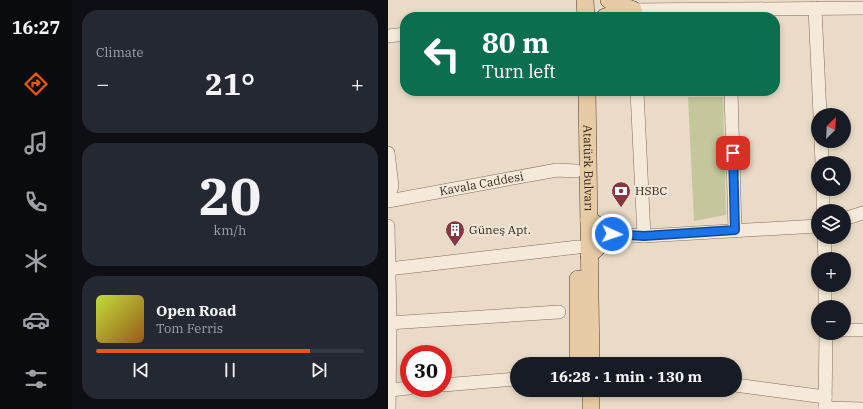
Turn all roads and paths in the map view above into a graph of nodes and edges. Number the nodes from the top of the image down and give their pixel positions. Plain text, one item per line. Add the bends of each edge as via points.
1 (585, 0) edge
2 (609, 0) edge
3 (815, 8) junction
4 (863, 8) edge
5 (579, 12) edge
6 (631, 12) edge
7 (746, 12) edge
8 (400, 35) edge
9 (388, 36) edge
10 (575, 96) edge
11 (587, 96) edge
12 (637, 96) edge
13 (731, 96) edge
14 (820, 108) edge
15 (388, 153) edge
16 (576, 171) junction
17 (388, 198) edge
18 (388, 201) edge
19 (863, 213) edge
20 (851, 217) edge
21 (589, 220) junction
22 (388, 226) edge
23 (811, 226) edge
24 (735, 230) junction
25 (612, 234) junction
26 (644, 236) junction
27 (583, 251) junction
28 (389, 269) edge
29 (560, 312) dead end
30 (389, 323) edge
31 (851, 330) edge
32 (863, 330) edge
33 (826, 340) edge
34 (578, 357) edge
35 (591, 357) edge
36 (389, 365) edge
37 (510, 380) edge
38 (452, 384) edge
39 (742, 387) edge
40 (400, 389) edge
41 (390, 390) junction
42 (579, 397) edge
43 (590, 397) edge
44 (825, 405) edge
45 (389, 409) edge
46 (579, 409) edge
47 (591, 409) edge
48 (863, 409) edge

1 - 5 main road
2 - 6 main road
3 - 4 street
3 - 7 street
3 - 14 street
8 - 9 street
10 - 16 main road, Atatürk Bulvarı
11 - 21 main road, Atatürk Bulvarı
12 - 26 street
13 - 24 street
15 - 17 street via 392,186
16 - 18 street, Kavala Caddesi via 557,170
16 - 27 main road, Atatürk Bulvarı
19 - 20 street
21 - 25 main road
21 - 27 main road, Atatürk Bulvarı
22 - 28 street
23 - 24 street
24 - 26 street
25 - 26 street
25 - 27 main road
27 - 28 street
27 - 34 main road, Atatürk Bulvarı
27 - 35 main road, Atatürk Bulvarı
28 - 30 street
29 - 30 street
30 - 36 street
31 - 32 street
33 - 44 street
36 - 41 street
37 - 38 street
39 - 44 street
40 - 41 street
41 - 45 street
42 - 46 main road
43 - 47 main road
44 - 48 street

